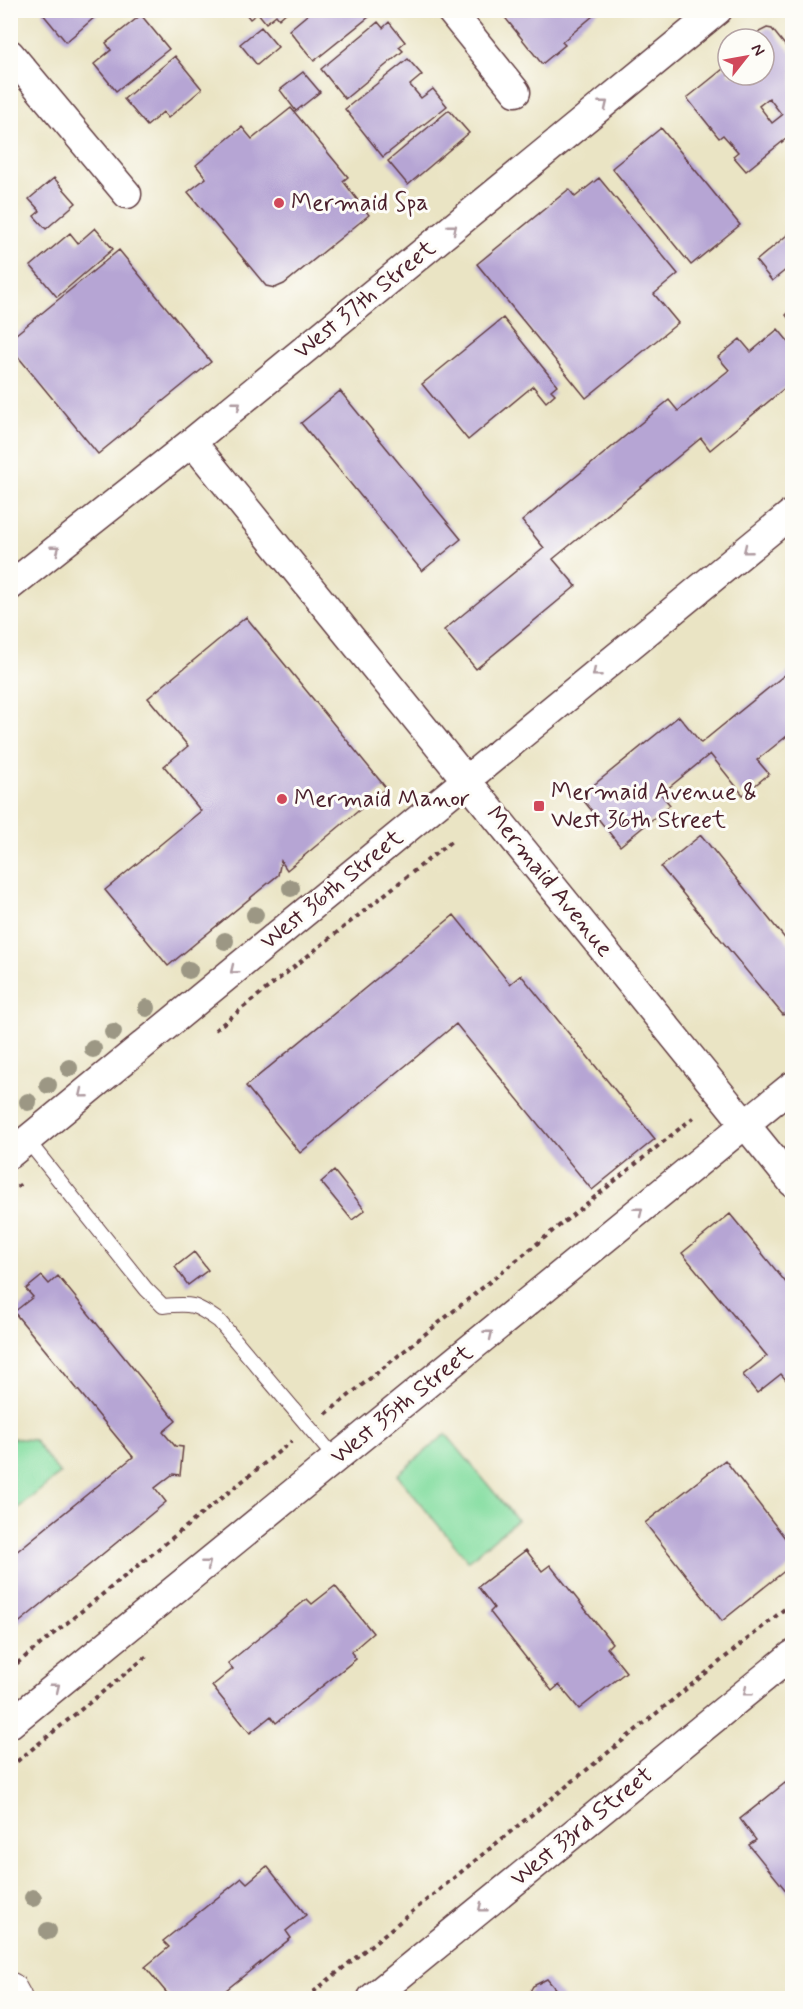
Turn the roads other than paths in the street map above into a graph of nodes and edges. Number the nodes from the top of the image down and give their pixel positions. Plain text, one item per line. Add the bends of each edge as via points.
1 (718, 10) edge
2 (460, 14) edge
3 (10, 54) edge
4 (516, 92) dead end
5 (127, 194) dead end
6 (192, 442) junction
7 (792, 513) edge
8 (10, 586) edge
9 (466, 780) junction
10 (792, 1086) edge
11 (746, 1124) junction
12 (19, 1147) edge
13 (792, 1182) edge
14 (336, 1459) junction
15 (792, 1655) edge
16 (10, 1724) edge
17 (10, 1989) edge
18 (15, 1998) edge
19 (372, 1998) edge

6 -> 1 street, West 37th Street
2 - 4 street
3 - 5 street
8 -> 6 street, West 37th Street
6 - 9 street, Mermaid Avenue
7 -> 9 street, West 36th Street
9 - 11 street, Mermaid Avenue
9 -> 12 street, West 36th Street
10 - 11 street, West 35th Street
11 - 13 street, Mermaid Avenue
14 -> 11 street, West 35th Street
12 - 14 lane via 46,1164 163,1306 187,1304 201,1308 219,1321
16 -> 14 street, West 35th Street
15 -> 19 street, West 33rd Street
17 - 18 main road

